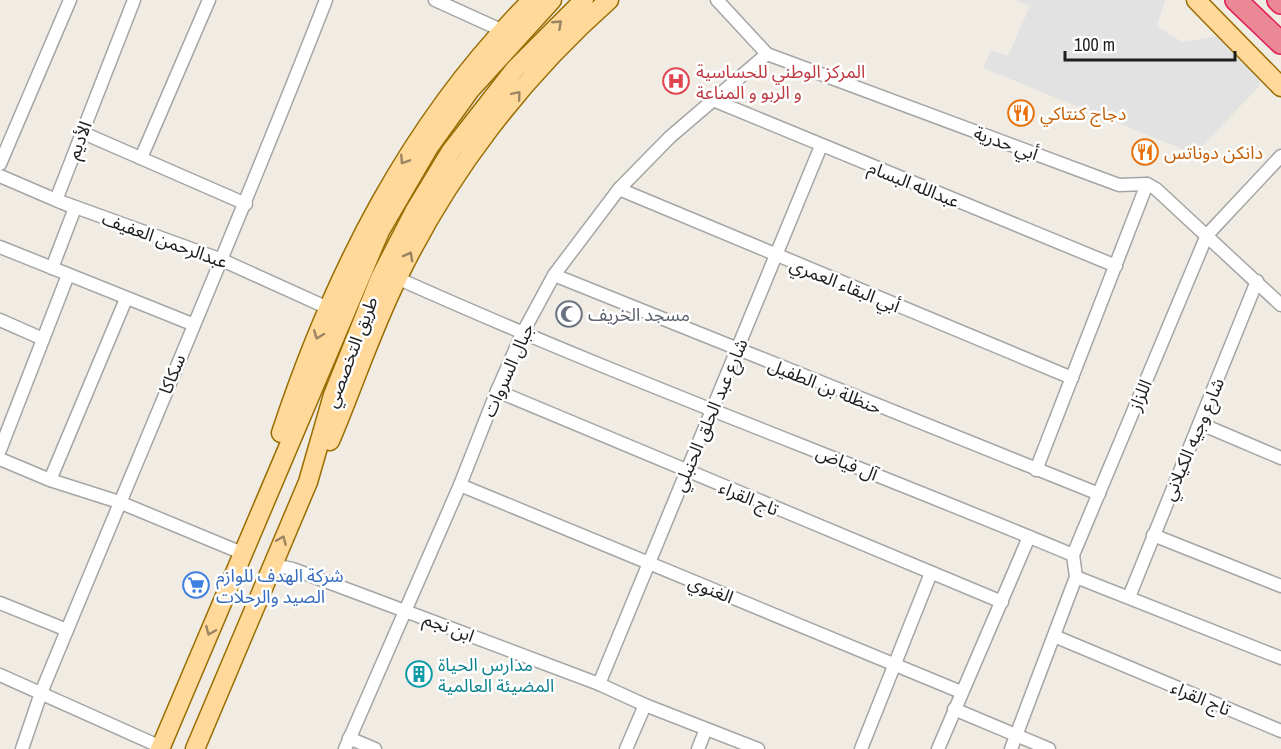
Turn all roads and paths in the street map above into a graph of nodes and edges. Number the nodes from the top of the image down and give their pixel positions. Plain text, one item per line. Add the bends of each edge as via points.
1 (70, 0) edge
2 (134, 0) edge
3 (209, 0) edge
4 (326, 0) edge
5 (435, 0) edge
6 (532, 0) edge
7 (552, 0) edge
8 (584, 0) edge
9 (609, 0) edge
10 (717, 0) edge
11 (1198, 0) edge
12 (1236, 0) edge
13 (501, 30) junction
14 (1281, 43) edge
15 (767, 54) junction
16 (1281, 75) edge
17 (1281, 87) edge
18 (713, 100) junction
19 (81, 132) junction
20 (821, 146) junction
21 (1281, 156) edge
22 (141, 158) junction
23 (0, 164) edge
24 (0, 176) edge
25 (1147, 184) junction
26 (619, 189) junction
27 (56, 200) junction
28 (246, 204) junction
29 (1207, 235) junction
30 (0, 247) edge
31 (776, 256) junction
32 (222, 260) junction
33 (1116, 266) junction
34 (52, 268) junction
35 (68, 275) junction
36 (554, 275) junction
37 (397, 278) junction
38 (1257, 280) junction
39 (126, 299) junction
40 (1281, 305) edge
41 (328, 308) junction
42 (0, 320) edge
43 (192, 324) junction
44 (522, 334) junction
45 (43, 339) junction
46 (737, 351) junction
47 (1072, 378) junction
48 (497, 391) junction
49 (713, 408) junction
50 (1201, 424) junction
51 (0, 450) edge
52 (1281, 458) edge
53 (0, 459) edge
54 (1036, 470) junction
55 (686, 472) junction
56 (50, 480) junction
57 (308, 482) junction
58 (460, 485) junction
59 (1099, 494) junction
60 (119, 502) junction
61 (1153, 535) junction
62 (1029, 537) junction
63 (242, 553) junction
64 (1073, 555) junction
65 (649, 563) junction
66 (272, 565) junction
67 (931, 573) junction
68 (1076, 576) junction
69 (1281, 586) edge
70 (1129, 597) junction
71 (1002, 602) junction
72 (0, 603) edge
73 (405, 611) junction
74 (67, 630) junction
75 (1054, 636) junction
76 (1281, 658) edge
77 (896, 664) junction
78 (0, 675) edge
79 (599, 684) junction
80 (961, 692) junction
81 (41, 693) junction
82 (645, 705) junction
83 (954, 709) junction
84 (706, 729) junction
85 (1281, 731) edge
86 (1016, 736) junction
87 (347, 743) edge
88 (160, 748) edge
89 (197, 748) edge
90 (22, 749) edge
91 (375, 749) edge
92 (626, 749) edge
93 (698, 749) edge
94 (758, 749) edge
95 (861, 749) edge
96 (938, 749) edge
97 (1011, 749) edge
98 (1048, 749) edge

1 - 23 street
2 - 19 street, الأديم
3 - 22 street
4 - 28 street, سكاكا
5 - 13 street
6 - 13 main road
7 - 63 main road, طريق التخصصي via 470,90 429,147 380,231
57 -> 8 main road, طريق التخصصي via 333,395 373,297 414,212 451,152 515,69
37 -> 9 main road via 452,184 503,111 557,48
10 - 15 street, أبي حدرية
11 - 16 main road
11 - 17 main road
12 - 14 highway
13 -> 41 main road via 404,159
15 - 18 street, جبال السروات
15 - 25 street, أبي حدرية via 1119,185
18 - 20 street, عبدالله البسام
18 - 26 street, جبال السروات
19 - 22 street
19 - 27 street, الأديم
20 - 31 street, شارع عبد الحلق الحنبلي
20 - 33 street, عبدالله البسام
21 - 29 street
22 - 28 street
24 - 27 street, عبدالرحمن العفيف
25 - 29 street
25 - 33 street
26 - 31 street, أبي البقاء العمري
26 - 36 street, جبال السروات
27 - 32 street, عبدالرحمن العفيف
27 - 34 street via 75,208
28 - 32 street, سكاكا
29 - 38 street
29 - 59 street, اللزاز
30 - 34 street
31 - 46 street, شارع عبد الحلق الحنبلي
31 - 47 street, أبي البقاء العمري
32 - 41 street, عبدالرحمن العفيف
32 - 43 street, سكاكا
33 - 47 street
34 - 35 street
35 - 39 street
35 - 45 street
36 - 44 street, جبال السروات
36 - 46 street, حنظلة بن الطفيل
37 - 44 street, آل فياض
37 - 57 main road via 323,458
38 - 40 street
38 - 50 street, شارع وجيه الكيلاني
39 - 43 street
39 - 56 street
41 -> 63 main road via 290,406
42 - 45 street
43 - 60 street, سكاكا
44 - 48 street, جبال السروات
44 - 49 street, آل فياض
45 - 51 street
46 - 49 street, شارع عبد الحلق الحنبلي
46 - 54 street, حنظلة بن الطفيل
47 - 54 street
48 - 55 street, تاج القراء
48 - 58 street, جبال السروات
49 - 55 street, شارع عبد الحلق الحنبلي
49 - 62 street, آل فياض
50 - 52 street
50 - 61 street, شارع وجيه الكيلاني
53 - 56 street
54 - 59 street, حنظلة بن الطفيل
55 - 65 street, شارع عبد الحلق الحنبلي
55 - 67 street, تاج القراء
56 - 60 street
66 -> 57 main road, طريق التخصصي
58 - 65 street, الغنوي
58 - 73 street, جبال السروات
59 - 64 street, اللزاز
60 - 63 street
60 - 74 street, سكاكا
61 - 69 street
61 - 70 street, شارع وجيه الكيلاني
62 - 64 street, آل فياض
62 - 71 street
63 -> 88 main road, طريق التخصصي
64 - 68 street
65 - 77 street, الغنوي
65 - 79 street, شارع عبد الحلق الحنبلي
66 - 73 street, ابن نجم via 293,569
66 - 89 main road, طريق التخصصي
67 - 71 street, تاج القراء
67 - 77 street
68 - 70 street
68 - 75 street
70 - 76 street
71 - 80 street
72 - 74 street
73 - 79 street, ابن نجم
73 - 87 street, جبال السروات
74 - 81 street, سكاكا
75 - 85 street, تاج القراء
75 - 86 street
77 - 80 street, الغنوي
77 - 95 street
78 - 81 street
79 - 82 street, ابن نجم
80 - 83 street
81 - 88 street
81 - 90 street, سكاكا
82 - 84 street, ابن نجم
82 - 92 street
83 - 86 street
83 - 96 street
84 - 93 street
84 - 94 street, ابن نجم
86 - 97 street
86 - 98 street
87 - 91 street

